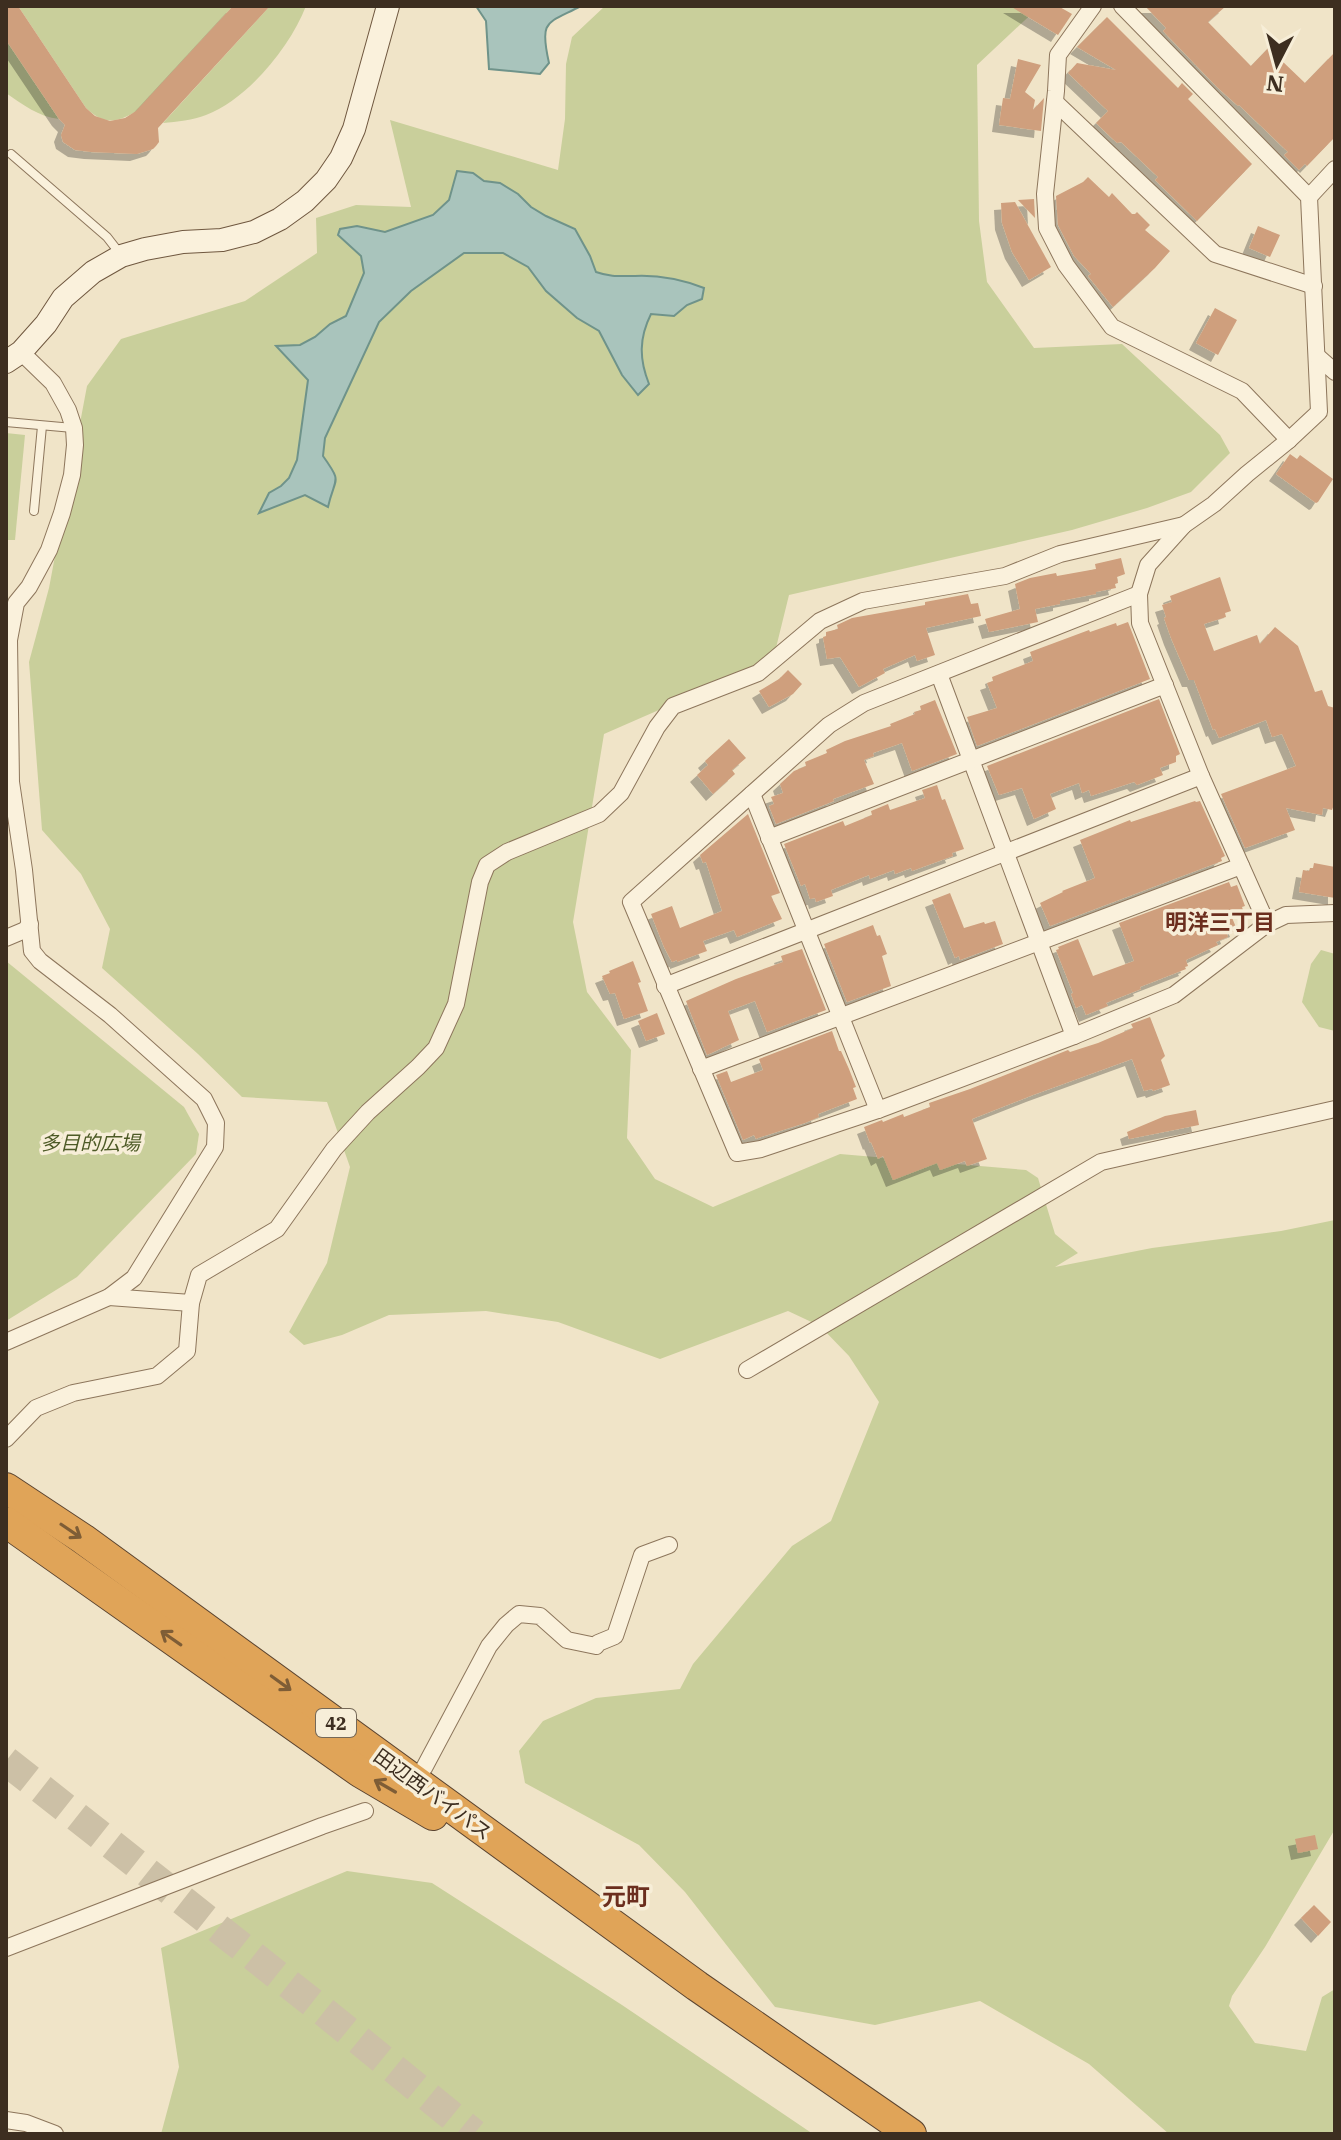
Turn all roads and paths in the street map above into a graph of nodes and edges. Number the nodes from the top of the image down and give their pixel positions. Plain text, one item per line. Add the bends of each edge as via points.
1 (388, 6) edge
2 (1093, 6) edge
3 (1122, 6) edge
4 (1055, 102) junction
5 (11, 154) dead end
6 (1335, 169) edge
7 (1309, 197) junction
8 (121, 256) junction
9 (1314, 286) junction
10 (14, 357) edge
11 (1318, 357) junction
12 (1335, 372) edge
13 (6, 422) edge
14 (42, 426) junction
15 (74, 428) junction
16 (1289, 440) junction
17 (34, 511) dead end
18 (1184, 525) junction
19 (1139, 594) junction
20 (939, 674) junction
21 (1165, 685) junction
22 (972, 760) junction
23 (1201, 776) junction
24 (752, 794) junction
25 (769, 838) junction
26 (1006, 853) junction
27 (1241, 866) junction
28 (1335, 913) edge
29 (30, 924) junction
30 (1267, 924) junction
31 (806, 931) junction
32 (6, 940) edge
33 (1039, 942) junction
34 (32, 951) junction
35 (665, 986) junction
36 (841, 1016) junction
37 (1074, 1036) junction
38 (701, 1069) junction
39 (1335, 1109) edge
40 (878, 1110) junction
41 (109, 1297) junction
42 (191, 1303) junction
43 (6, 1342) edge
44 (747, 1370) dead end
45 (6, 1439) edge
46 (6, 1488) edge
47 (6, 1522) edge
48 (669, 1545) dead end
49 (424, 1768) dead end
50 (365, 1811) dead end
51 (6, 1948) edge
52 (664, 1962) junction
53 (6, 2120) edge
54 (55, 2134) edge
55 (911, 2134) edge

1 - 8 street via 354,129 341,158 305,201 254,232
2 - 4 street via 1058,55
3 - 7 street
4 - 9 street via 1215,254
4 - 16 street via 1045,194 1047,228 1066,265 1112,327 1242,391
5 - 8 lane via 107,237
6 - 7 street
7 - 9 street
8 - 10 street via 63,298
9 - 11 street
10 - 15 street via 53,383
11 - 12 street
11 - 16 street via 1319,412
13 - 14 lane
14 - 15 lane
14 - 17 lane
15 - 29 street via 72,475 62,513 49,550 16,603 9,640 11,782
16 - 18 street
18 - 19 street via 1148,565
18 - 42 street via 1060,554 1005,576 863,601 820,621 758,673 673,706 621,793 599,814 487,865 456,1004 436,1048 334,1149 277,1229 199,1275
19 - 20 street
19 - 21 street via 1140,623
20 - 22 street
20 - 24 street via 864,703 829,725
21 - 22 street
21 - 23 street
22 - 25 street
22 - 26 street
23 - 26 street
23 - 27 street
24 - 25 street
24 - 35 street via 631,902
25 - 31 street
26 - 31 street
26 - 33 street
27 - 30 street
27 - 33 street
28 - 30 street via 1286,915
29 - 32 street
29 - 34 street
30 - 37 street via 1174,995
31 - 35 street
31 - 36 street
32 - 34 street
33 - 36 street
33 - 37 street
34 - 41 street via 204,1099 216,1123 215,1147 134,1278
35 - 38 street
36 - 38 street
36 - 40 street
37 - 40 street
38 - 40 street via 737,1153
39 - 44 street via 1101,1162
41 - 42 street
41 - 43 street
42 - 45 street via 187,1351 157,1376 73,1393 36,1408
46 -> 52 highway, 田辺西バイパス / 42
52 -> 47 highway, 田辺西バイパス / 42 via 360,1772
48 - 49 street via 642,1555 615,1636 596,1646 567,1640 540,1616 519,1614 506,1625 489,1646
50 - 51 street
52 - 55 highway, 田辺西バイパス / 42
53 - 54 street

